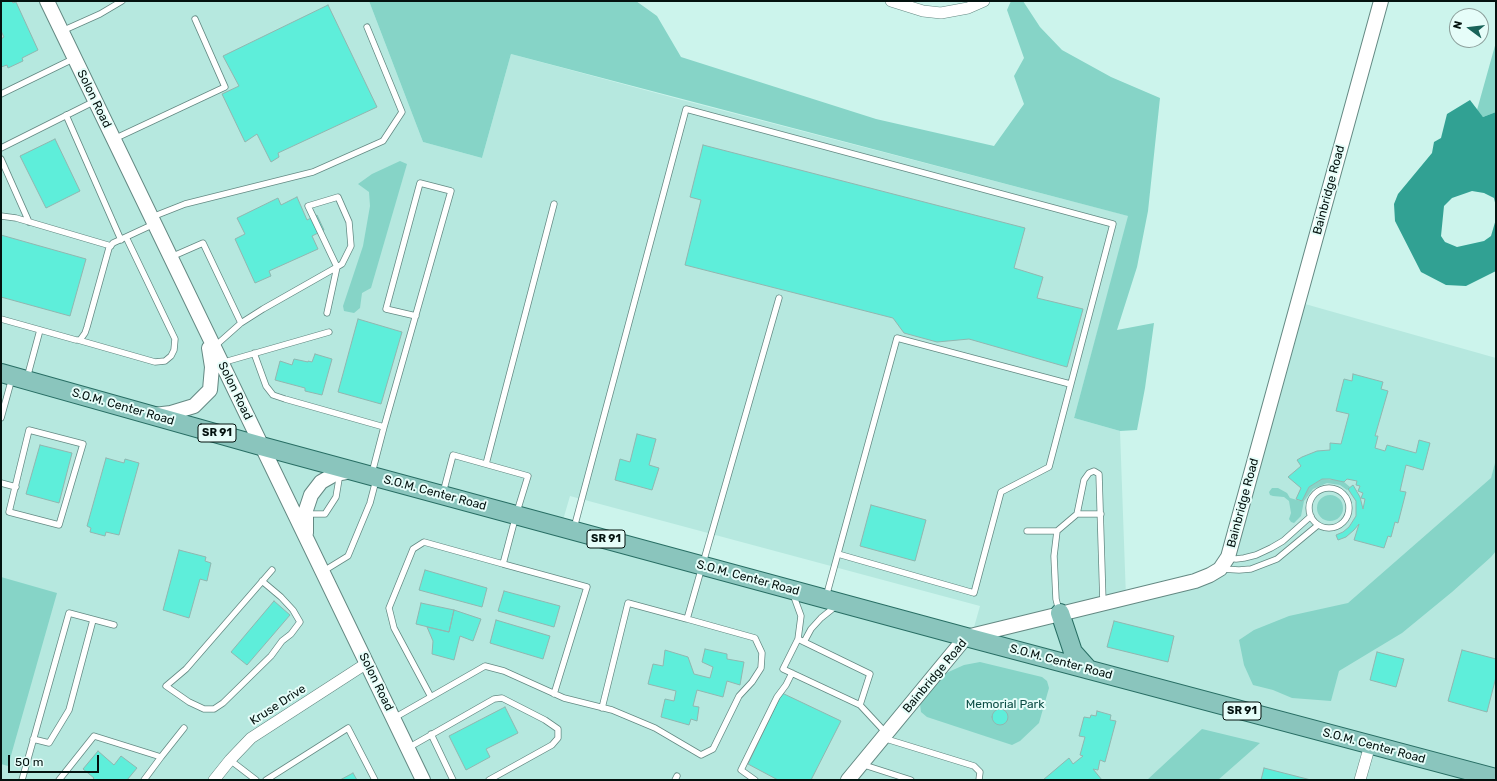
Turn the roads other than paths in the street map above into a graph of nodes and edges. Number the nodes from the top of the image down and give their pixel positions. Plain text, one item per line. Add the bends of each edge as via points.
1 (47, 1) edge
2 (122, 1) edge
3 (891, 1) edge
4 (984, 1) edge
5 (1381, 1) edge
6 (195, 19) dead end
7 (367, 27) dead end
8 (62, 32) junction
9 (75, 58) junction
10 (1, 94) edge
11 (95, 101) junction
12 (66, 116) junction
13 (114, 139) junction
14 (1, 148) edge
15 (1, 159) edge
16 (554, 204) dead end
17 (1, 216) edge
18 (153, 221) junction
19 (29, 222) junction
20 (124, 238) junction
21 (111, 246) junction
22 (170, 257) junction
23 (338, 267) junction
24 (779, 298) dead end
25 (327, 312) dead end
26 (416, 316) junction
27 (1, 318) edge
28 (241, 323) junction
29 (40, 330) junction
30 (206, 332) junction
31 (329, 332) dead end
32 (78, 340) junction
33 (214, 347) junction
34 (254, 354) junction
35 (221, 363) junction
36 (13, 376) edge
37 (1070, 384) junction
38 (153, 415) junction
39 (1, 418) edge
40 (384, 426) junction
41 (261, 446) junction
42 (486, 464) junction
43 (346, 472) junction
44 (374, 476) junction
45 (1, 483) edge
46 (16, 487) junction
47 (442, 495) junction
48 (306, 514) junction
49 (1077, 514) junction
50 (1101, 514) junction
51 (516, 515) junction
52 (1311, 516) junction
53 (1318, 525) junction
54 (573, 530) junction
55 (1027, 531) dead end
56 (1057, 532) junction
57 (307, 540) junction
58 (838, 554) junction
59 (1224, 563) junction
60 (503, 564) junction
61 (703, 566) junction
62 (272, 570) dead end
63 (322, 572) junction
64 (262, 581) junction
65 (792, 590) junction
66 (833, 601) junction
67 (1104, 603) junction
68 (1060, 613) junction
69 (687, 619) junction
70 (93, 620) junction
71 (114, 625) dead end
72 (966, 637) junction
73 (798, 639) junction
74 (804, 642) junction
75 (366, 663) junction
76 (1089, 670) junction
77 (792, 673) junction
78 (554, 694) junction
79 (431, 697) junction
80 (860, 705) junction
81 (602, 708) junction
82 (394, 718) junction
83 (184, 728) dead end
84 (431, 734) junction
85 (884, 736) junction
86 (33, 739) junction
87 (1370, 745) junction
88 (408, 748) junction
89 (161, 757) junction
90 (230, 760) junction
91 (861, 764) junction
92 (1495, 778) edge
93 (22, 780) edge
94 (59, 780) edge
95 (144, 780) edge
96 (214, 780) edge
97 (256, 780) edge
98 (266, 780) edge
99 (374, 780) edge
100 (423, 780) edge
101 (452, 780) edge
102 (489, 780) edge
103 (754, 780) edge
104 (848, 780) edge
105 (911, 780) edge
106 (979, 780) edge
107 (1360, 780) edge

1 - 8 street, Solon Road
2 - 8 lane
3 - 4 street via 941,13 968,8
5 - 59 street, Bainbridge Road
6 - 13 lane via 225,87
7 - 18 lane via 402,112 383,141 313,172 185,204
8 - 9 street, Solon Road
9 - 10 lane
9 - 11 street, Solon Road
11 - 12 lane
11 - 13 street, Solon Road
12 - 14 lane
12 - 20 lane
13 - 18 street, Solon Road
15 - 19 lane
16 - 42 lane
17 - 19 lane
18 - 20 lane
18 - 22 street, Solon Road
19 - 21 lane
20 - 21 lane
20 - 32 lane via 175,339 174,350 165,361 155,362
21 - 32 lane via 105,258 87,327
22 - 28 lane via 203,243
22 - 30 street, Solon Road
23 - 23 lane via 308,206 338,197 349,222 351,246
23 - 25 lane
23 - 28 lane
24 - 61 lane
26 - 26 lane via 451,191 420,183 386,309
26 - 40 lane
27 - 29 lane
28 - 33 lane
29 - 32 lane
29 - 36 lane
30 - 33 street, Solon Road
30 - 38 street via 212,367 210,390 194,406
31 - 34 lane
33 - 35 street, Solon Road
34 - 35 lane
34 - 40 lane via 266,386 273,395
35 - 41 street, Solon Road
36 - 38 main road, S.O.M. Center Road / SR 91
36 - 39 lane
37 - 54 lane via 1113,224 686,109
37 - 58 lane via 1049,467 1001,492 974,593
37 - 58 lane via 897,338
38 - 41 main road, S.O.M. Center Road / SR 91
40 - 44 lane
41 - 43 main road, S.O.M. Center Road / SR 91
41 - 57 street, Solon Road
42 - 47 lane via 453,455
42 - 51 lane via 528,476
43 - 44 main road, S.O.M. Center Road / SR 91
43 - 48 street via 321,482 311,495
43 - 48 lane via 336,497 325,514
44 - 47 main road, S.O.M. Center Road / SR 91
44 - 63 lane via 370,503 348,556
45 - 46 lane
46 - 46 lane via 9,512 60,525 83,444 29,430
47 - 51 main road, S.O.M. Center Road / SR 91
48 - 57 street
49 - 50 lane
49 - 50 lane via 1084,480 1094,471 1099,474
49 - 56 lane
50 - 67 lane
51 - 54 main road, S.O.M. Center Road / SR 91
51 - 60 lane
52 - 53 lane
52 - 53 lane via 1310,503 1317,492 1330,488 1337,489 1347,498 1349,511 1344,523 1332,528
52 - 59 lane via 1283,541 1271,548 1256,555
53 - 59 lane via 1277,559 1239,570
54 - 61 main road, S.O.M. Center Road / SR 91
55 - 56 lane
56 - 68 lane via 1054,556 1056,599
57 - 63 street, Solon Road
58 - 66 lane
59 - 67 street, Bainbridge Road via 1210,575 1195,581
60 - 78 lane via 587,587
60 - 79 lane via 424,542 413,549 389,608 394,628
61 - 65 main road, S.O.M. Center Road / SR 91
61 - 69 lane
62 - 64 lane
63 - 75 street, Solon Road
64 - 64 lane via 186,669 166,686 189,702 204,709 214,710 271,656 300,622 281,597
65 - 66 main road, S.O.M. Center Road / SR 91
65 - 73 lane via 801,613
66 - 72 main road, S.O.M. Center Road / SR 91
66 - 74 lane via 811,628
67 - 68 street, Bainbridge Road
68 - 72 street, Bainbridge Road
68 - 76 main road via 1073,652
69 - 81 lane via 628,603
69 - 81 lane via 755,638 762,653 761,668 739,696 713,749 701,755 655,728
70 - 71 lane
70 - 86 lane via 69,710 49,743
70 - 86 lane via 69,613
72 - 76 main road, S.O.M. Center Road / SR 91
72 - 85 street, Bainbridge Road
73 - 74 lane
73 - 77 lane via 783,669
74 - 80 lane via 870,674
75 - 82 street, Solon Road
75 - 90 street, Kruse Drive via 256,735
76 - 87 main road, S.O.M. Center Road / SR 91
77 - 80 lane
77 - 103 lane via 741,770
78 - 79 lane via 504,671 485,666
78 - 81 lane
79 - 82 lane
80 - 85 lane
82 - 88 street, Solon Road
83 - 89 lane
84 - 88 lane
84 - 101 lane
84 - 102 lane via 502,698 558,729 558,738 552,745
85 - 91 street, Bainbridge Road
85 - 106 lane via 974,766 980,772
86 - 93 lane
87 - 92 main road, S.O.M. Center Road / SR 91 via 1466,773
87 - 107 street
88 - 100 street, Solon Road
89 - 94 lane via 94,736
89 - 95 lane
90 - 96 street, Kruse Drive
90 - 97 lane
91 - 104 street, Bainbridge Road
91 - 105 lane
98 - 99 lane via 348,728

